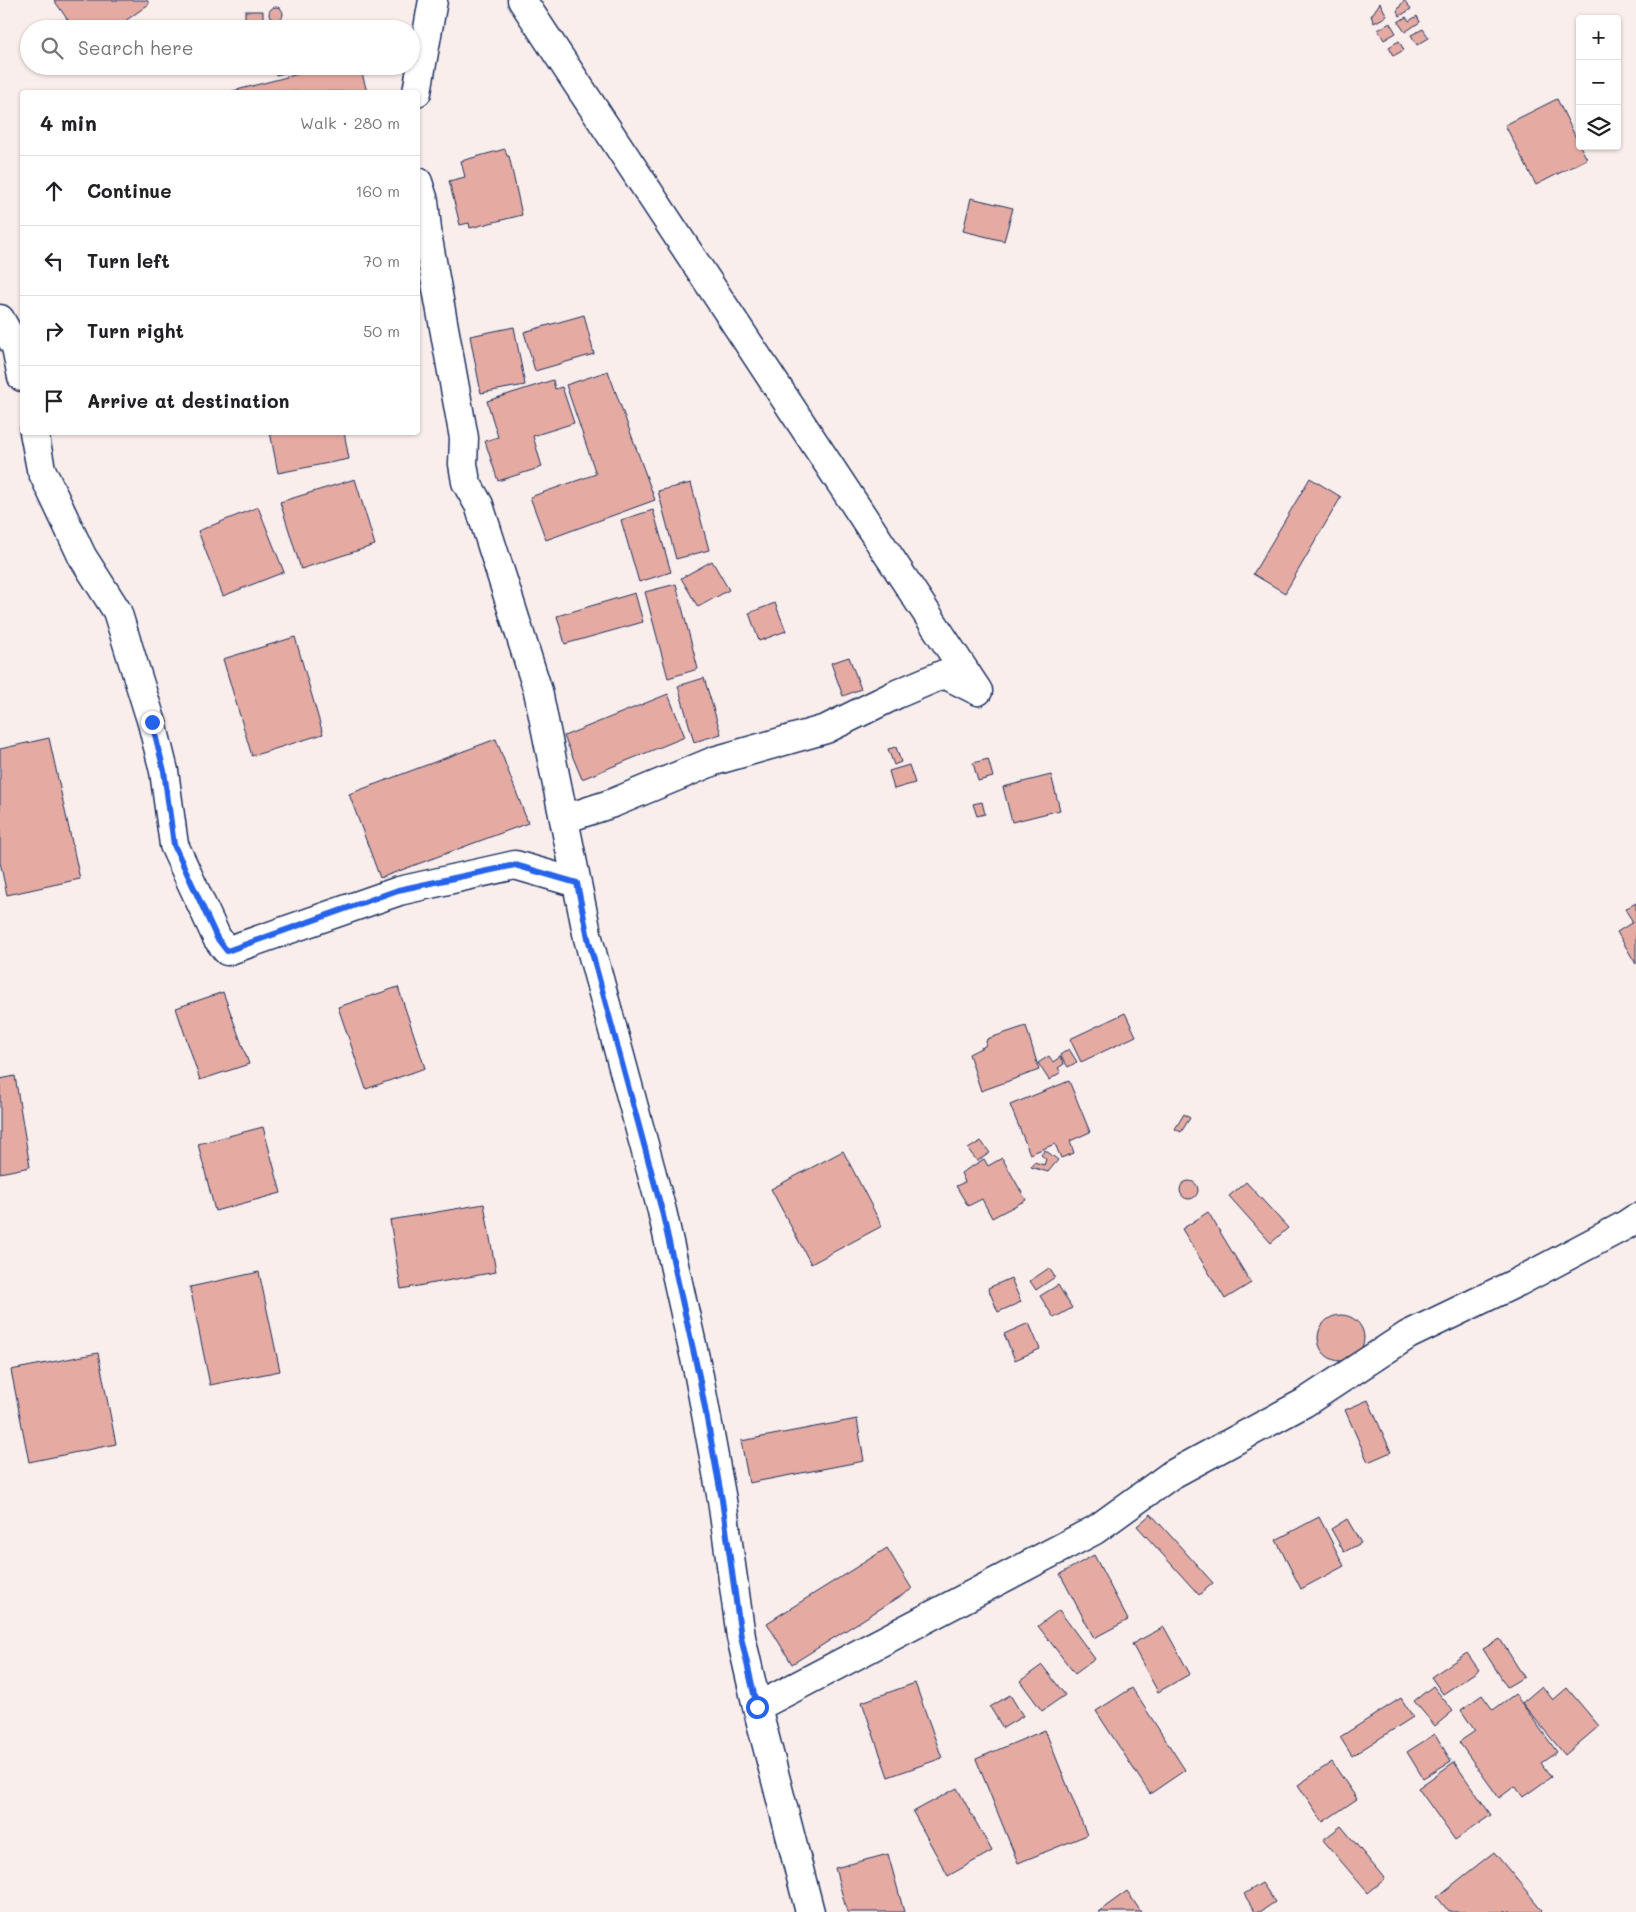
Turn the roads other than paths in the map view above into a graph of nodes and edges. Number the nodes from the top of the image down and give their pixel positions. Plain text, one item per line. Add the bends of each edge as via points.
1 (434, 0) edge
2 (522, 0) edge
3 (417, 90) edge
4 (420, 189) edge
5 (0, 319) edge
6 (20, 367) edge
7 (35, 435) edge
8 (564, 820) junction
9 (577, 883) junction
10 (1636, 1218) edge
11 (757, 1707) junction
12 (810, 1912) edge

1 - 3 street
2 - 8 street via 978,691 944,674 826,729 714,761
4 - 8 street via 464,438 466,482 479,505 538,691
5 - 6 street via 16,347
7 - 9 street via 41,469 82,556 117,611 164,771 174,845 217,938 227,951 398,890 515,865
8 - 9 street
9 - 11 street via 588,938 662,1211 699,1376 722,1500 741,1637
10 - 11 street via 1518,1282 1408,1335 1304,1403 1171,1475 1096,1530
11 - 12 street

